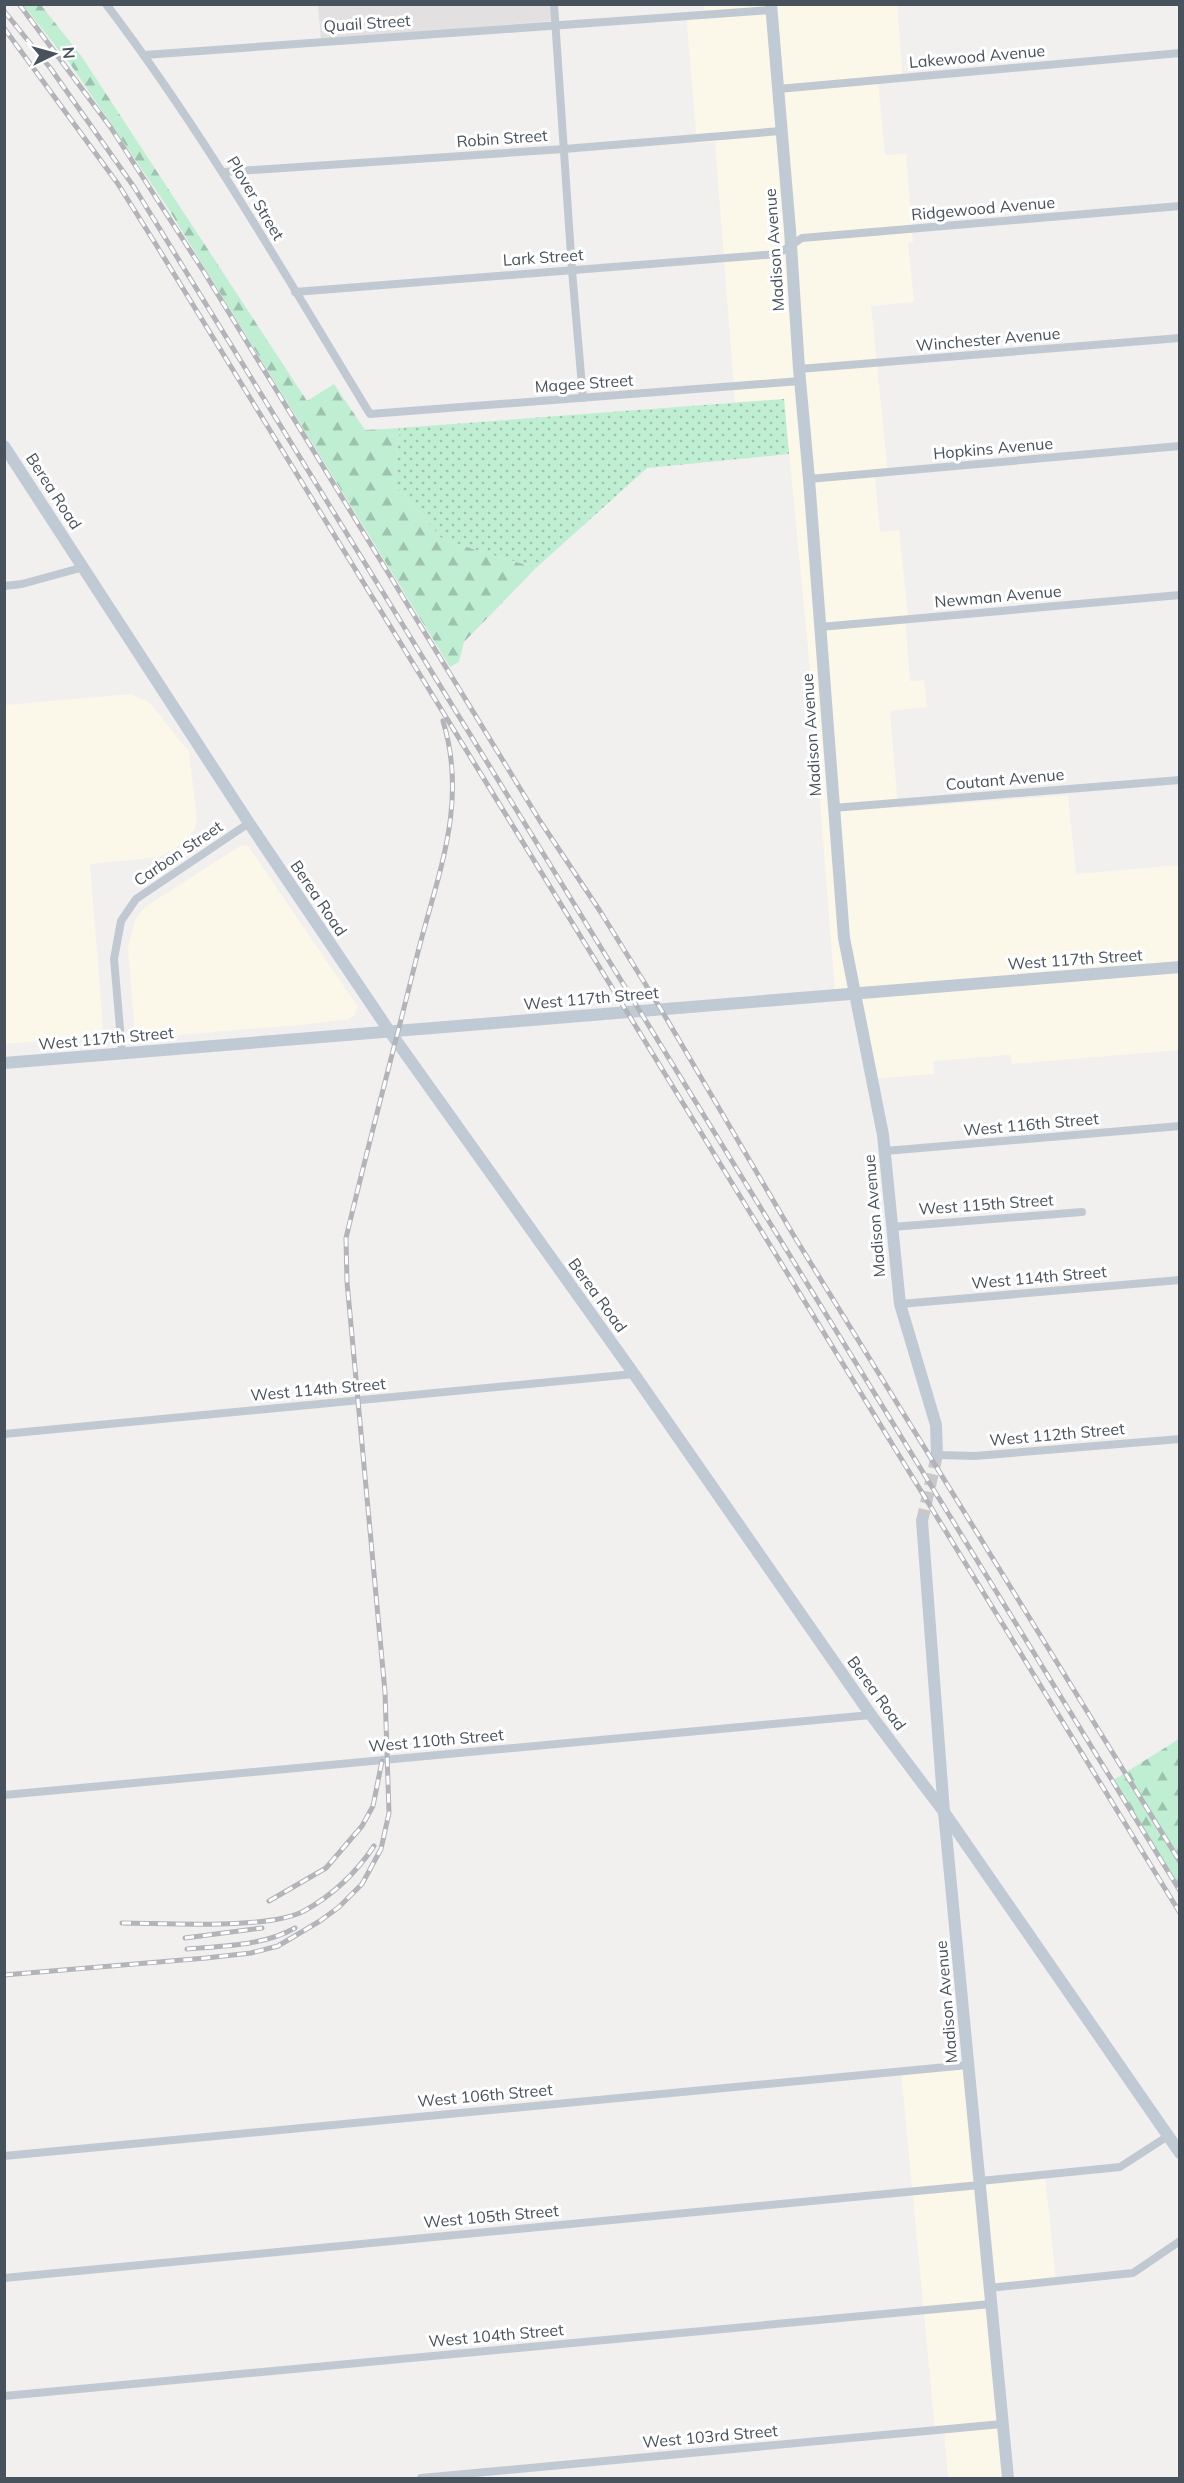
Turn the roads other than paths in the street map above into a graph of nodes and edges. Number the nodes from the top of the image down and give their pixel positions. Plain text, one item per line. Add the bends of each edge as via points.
1 (106, 4) edge
2 (554, 4) edge
3 (771, 7) edge
4 (555, 24) junction
5 (1179, 53) edge
6 (144, 55) junction
7 (778, 88) junction
8 (781, 130) junction
9 (564, 149) junction
10 (224, 172) junction
11 (1179, 206) edge
12 (791, 244) junction
13 (572, 270) junction
14 (295, 292) junction
15 (1179, 338) edge
16 (799, 375) junction
17 (583, 398) junction
18 (370, 414) joint
19 (4, 446) edge
20 (1179, 446) edge
21 (809, 479) junction
22 (84, 567) junction
23 (4, 586) edge
24 (1179, 595) edge
25 (820, 627) junction
26 (1179, 780) edge
27 (833, 808) junction
28 (249, 823) junction
29 (1179, 967) edge
30 (855, 993) junction
31 (390, 1032) junction
32 (122, 1053) junction
33 (4, 1063) edge
34 (1179, 1126) edge
35 (885, 1151) junction
36 (1082, 1212) dead end
37 (892, 1227) junction
38 (1179, 1280) edge
39 (900, 1304) junction
40 (634, 1374) junction
41 (4, 1434) edge
42 (1179, 1439) edge
43 (937, 1455) joint
44 (922, 1521) tunnel mouth
45 (871, 1715) junction
46 (4, 1795) edge
47 (945, 1812) junction
48 (968, 2065) junction
49 (1167, 2136) junction
50 (1179, 2153) edge
51 (4, 2156) edge
52 (980, 2183) junction
53 (1179, 2241) edge
54 (4, 2278) edge
55 (989, 2288) junction
56 (991, 2304) junction
57 (4, 2396) edge
58 (1002, 2424) junction
59 (420, 2478) edge
60 (1008, 2478) edge

1 - 6 street, Plover Street
2 - 4 street
3 - 4 street, Quail Street
3 - 7 main road, Madison Avenue
4 - 6 street, Quail Street
4 - 9 street
5 - 7 street, Lakewood Avenue
6 - 10 street, Plover Street
7 - 8 main road, Madison Avenue
8 - 9 street, Robin Street
8 - 12 main road, Madison Avenue
9 - 10 street, Robin Street
9 - 13 street
10 - 14 street, Plover Street
11 - 12 street, Ridgewood Avenue via 802,238
12 - 13 street, Lark Street via 778,254
12 - 16 main road, Madison Avenue
13 - 14 street, Lark Street
13 - 17 street
14 - 18 street, Plover Street
15 - 16 street, Winchester Avenue
16 - 17 street, Magee Street
16 - 21 main road, Madison Avenue
17 - 18 street, Magee Street
19 - 22 main road, Berea Road
20 - 21 street, Hopkins Avenue
21 - 25 main road, Madison Avenue
22 - 23 street
22 - 28 main road, Berea Road
24 - 25 street, Newman Avenue
25 - 27 main road, Madison Avenue
26 - 27 street, Coutant Avenue
27 - 30 main road, Madison Avenue via 844,938
28 - 31 main road, Berea Road
28 - 32 street, Carbon Street via 136,899 121,921 114,959
29 - 30 main road, West 117th Street
30 - 31 main road, West 117th Street
30 - 35 main road, Madison Avenue
31 - 32 main road, West 117th Street
31 - 40 main road, Berea Road
32 - 33 main road, West 117th Street
34 - 35 street, West 116th Street
35 - 37 main road, Madison Avenue
36 - 37 street, West 115th Street
37 - 39 main road, Madison Avenue
38 - 39 street, West 114th Street
39 - 43 main road, Madison Avenue via 936,1425
40 - 41 street, West 114th Street
40 - 45 main road, Berea Road
42 - 43 street, West 112th Street via 975,1456
44 - 47 main road, Madison Avenue
45 - 46 street, West 110th Street
45 - 47 main road, Berea Road
47 - 48 main road, Madison Avenue
47 - 49 main road, Berea Road
48 - 51 street, West 106th Street
48 - 52 main road, Madison Avenue
49 - 50 main road, Berea Road
49 - 52 street, West 105th Street via 1120,2168
52 - 54 street, West 105th Street
52 - 55 main road, Madison Avenue
53 - 55 street via 1133,2273
55 - 56 main road, Madison Avenue
56 - 57 street, West 104th Street
56 - 58 main road, Madison Avenue
58 - 59 street, West 103rd Street
58 - 60 main road, Madison Avenue

